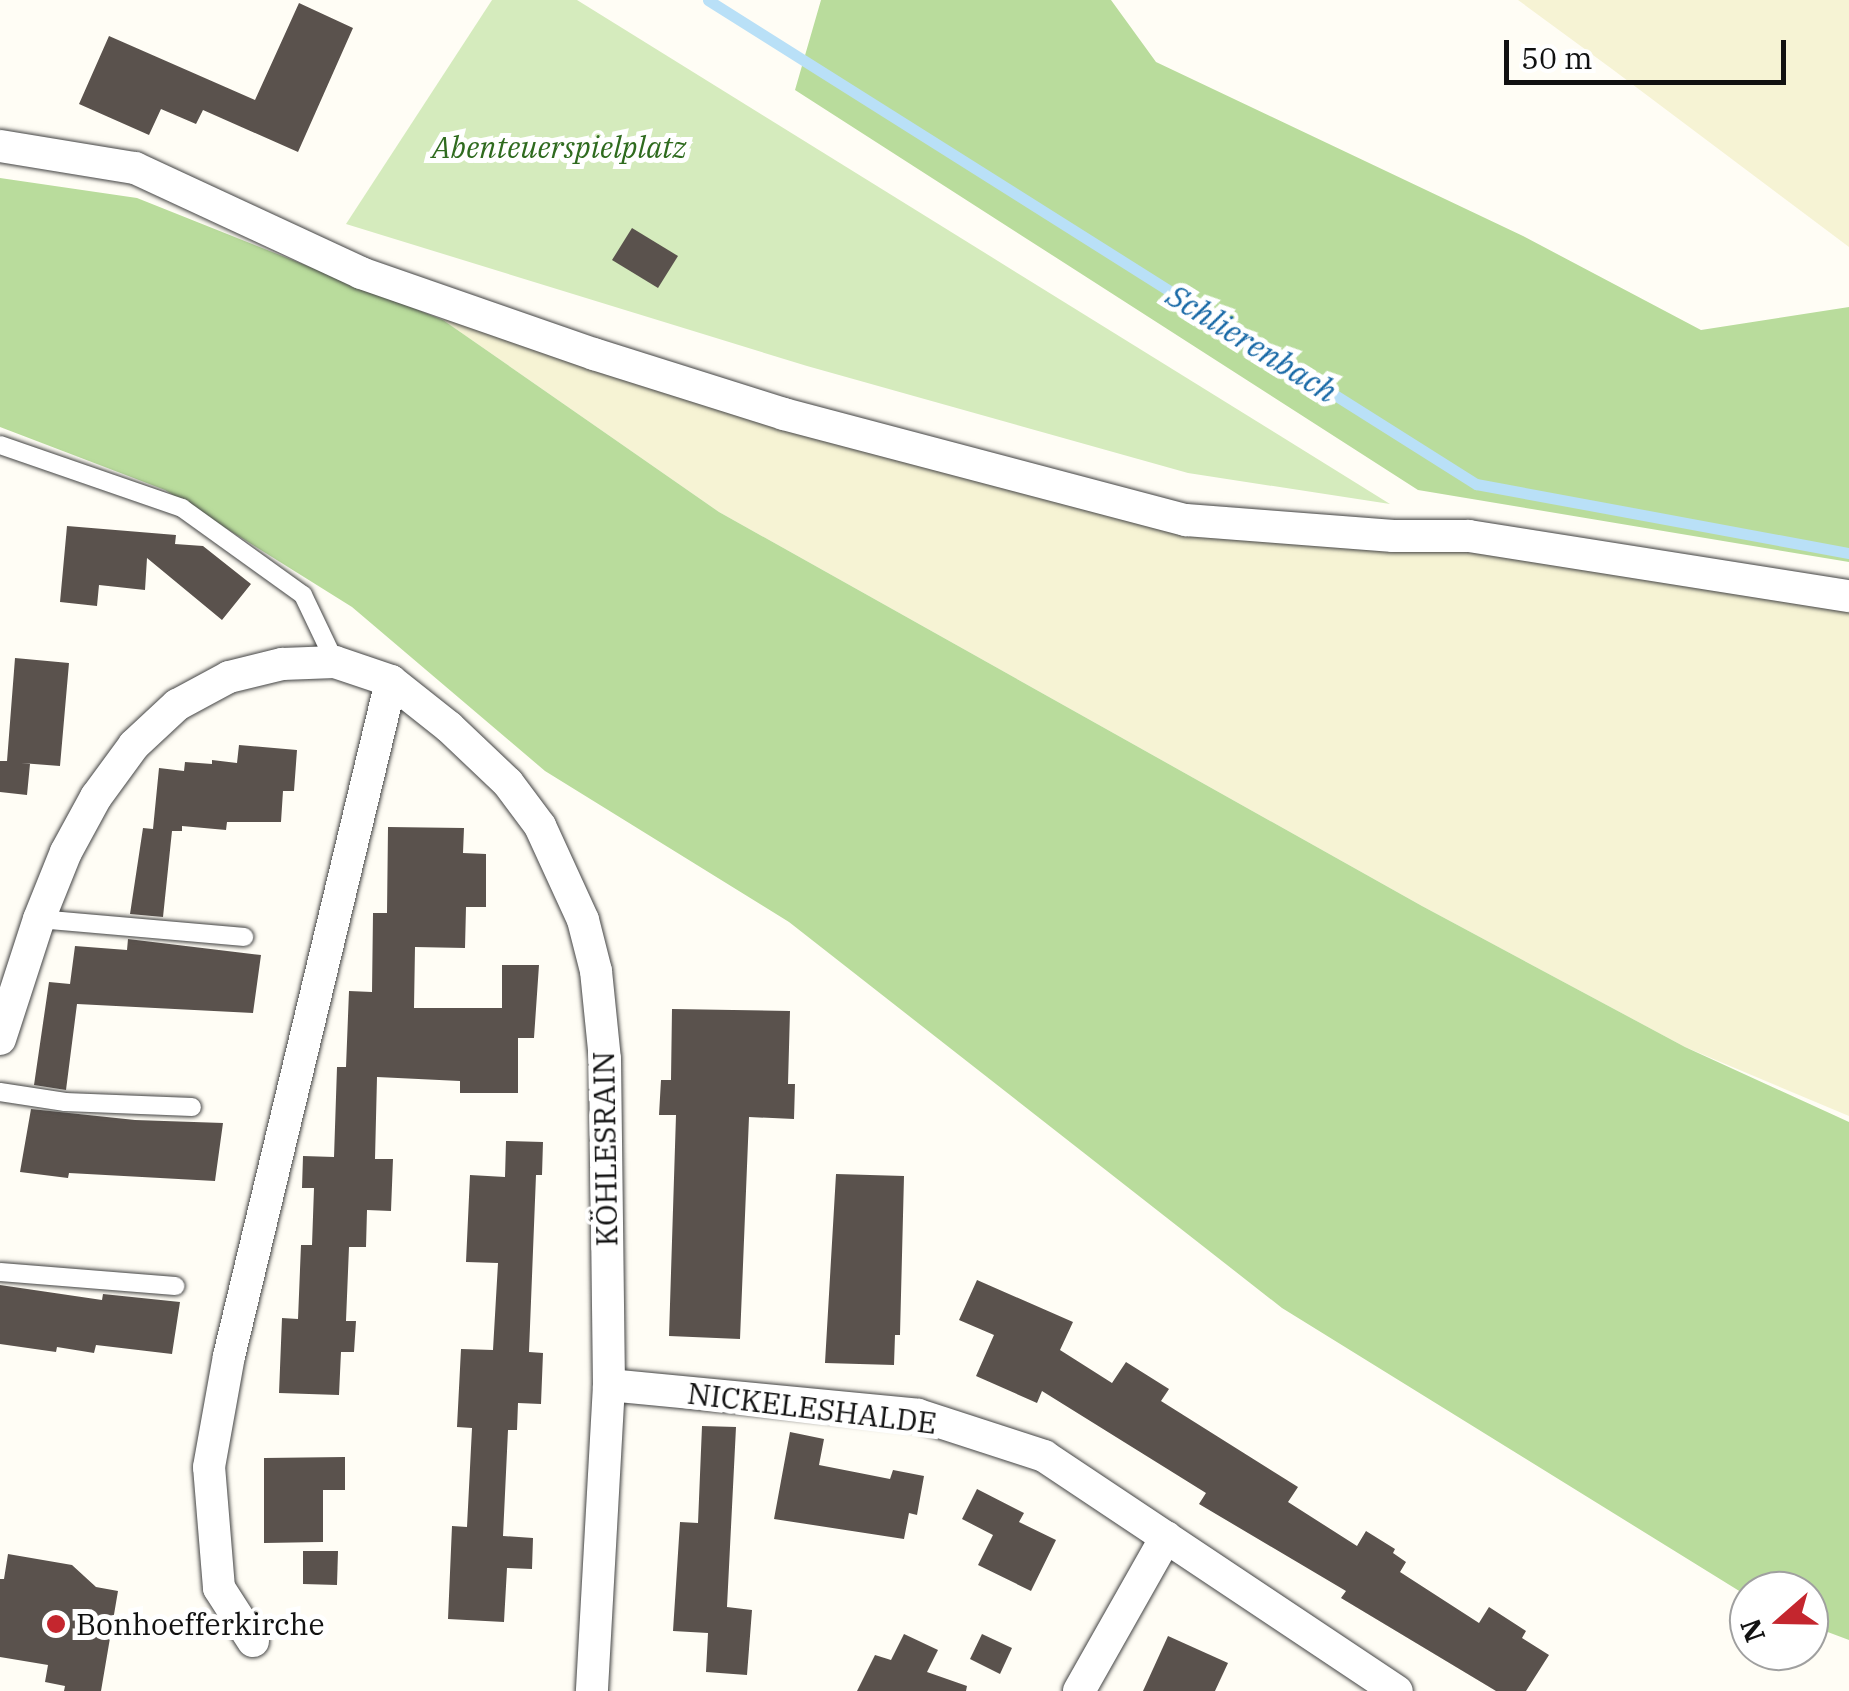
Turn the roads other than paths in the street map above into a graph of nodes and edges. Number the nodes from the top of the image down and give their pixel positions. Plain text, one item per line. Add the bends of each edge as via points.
1 (0, 146) edge
2 (0, 445) edge
3 (1849, 596) edge
4 (335, 662) junction
5 (391, 682) junction
6 (39, 919) junction
7 (244, 936) dead end
8 (0, 1039) edge
9 (0, 1092) edge
10 (192, 1107) dead end
11 (0, 1272) edge
12 (175, 1286) dead end
13 (609, 1385) junction
14 (1166, 1537) junction
15 (253, 1642) dead end
16 (592, 1691) edge
17 (1079, 1691) edge
18 (1398, 1691) edge

1 - 3 street via 135,168 361,274 784,414 1186,520 1469,536
2 - 4 lane via 182,508 303,595
4 - 5 street, KÖHLESRAIN
4 - 6 street, KÖHLESRAIN via 282,664 229,677 178,705 134,745 96,797
5 - 13 street, KÖHLESRAIN via 508,783 540,826 583,920 596,971 604,1060
5 - 15 street via 233,1337 209,1466 219,1588
6 - 7 lane
6 - 8 street, KÖHLESRAIN
9 - 10 lane
11 - 12 lane
13 - 14 street, NICKELESHALDE via 918,1415 979,1431 1044,1456
13 - 16 street, KÖHLESRAIN
14 - 17 street
14 - 18 street, NICKELESHALDE

